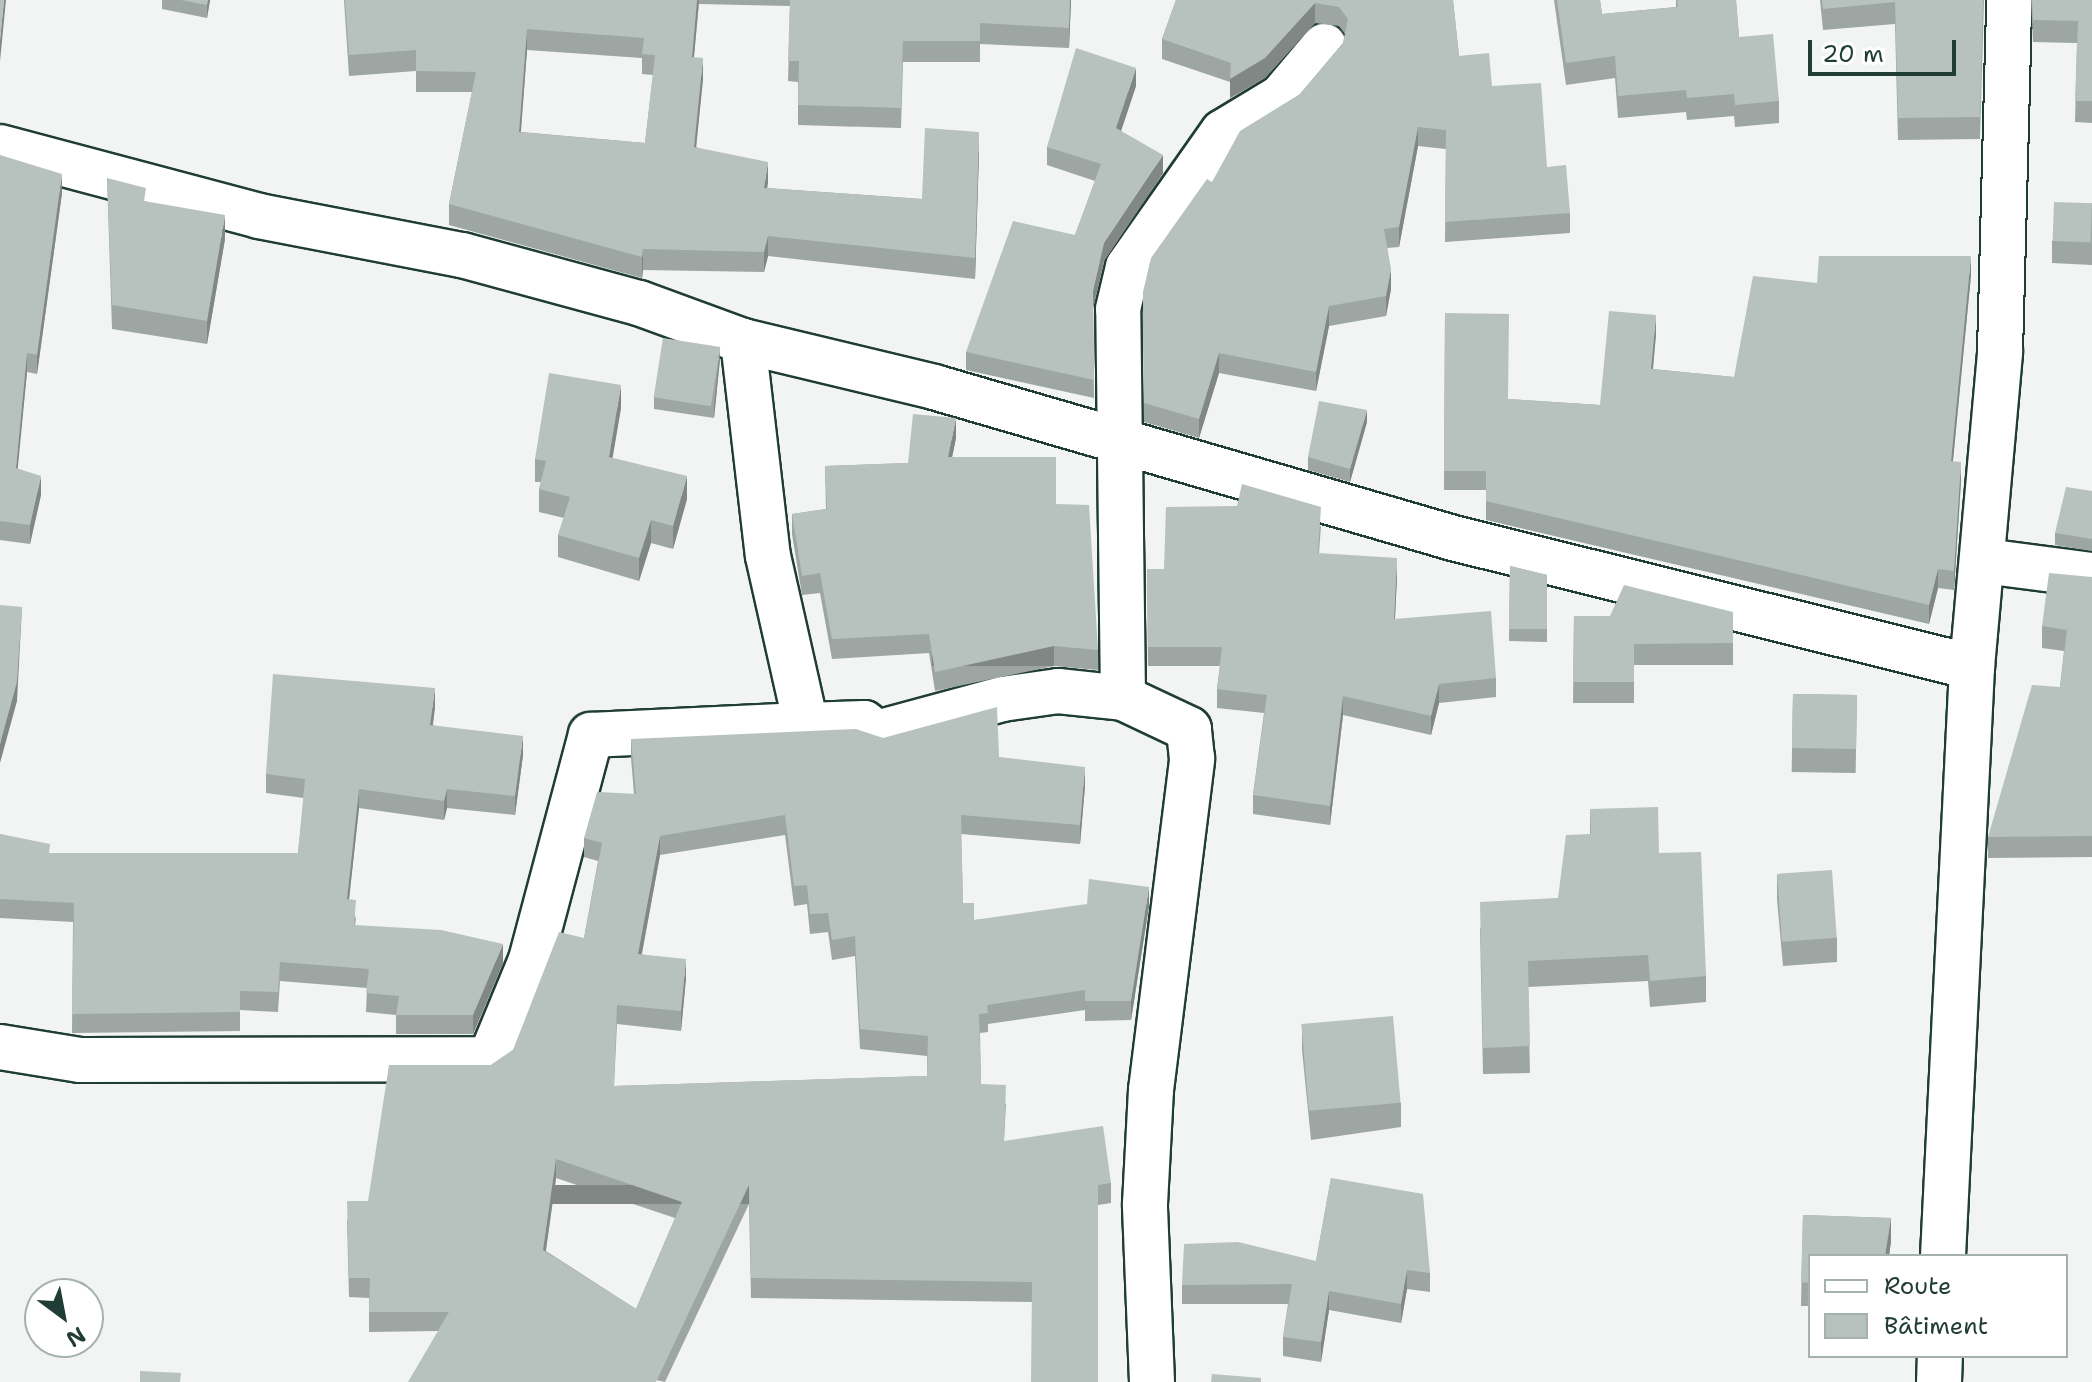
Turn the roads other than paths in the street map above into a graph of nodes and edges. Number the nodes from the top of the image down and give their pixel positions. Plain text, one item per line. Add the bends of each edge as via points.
1 (2009, 0) edge
2 (1324, 46) dead end
3 (0, 147) edge
4 (743, 341) junction
5 (1117, 439) junction
6 (1984, 561) junction
7 (2092, 575) edge
8 (1972, 667) junction
9 (1123, 698) junction
10 (806, 725) junction
11 (0, 1047) edge
12 (1943, 1254) edge
13 (1940, 1358) edge
14 (1152, 1382) edge
15 (1939, 1382) edge

1 - 6 street via 2000,352
2 - 5 street via 1281,97 1223,132 1128,267 1118,309
3 - 4 street via 259,216 462,255 639,303
4 - 5 street
4 - 10 street via 768,556
5 - 8 street via 1453,538
5 - 9 street
6 - 7 street
6 - 8 street
8 - 12 street
9 - 10 street via 1058,691 1002,699 877,733 864,723
9 - 14 street via 1189,729 1192,759 1151,1090 1145,1204
10 - 11 street via 591,735 531,960 490,1059 80,1060
13 - 15 street

